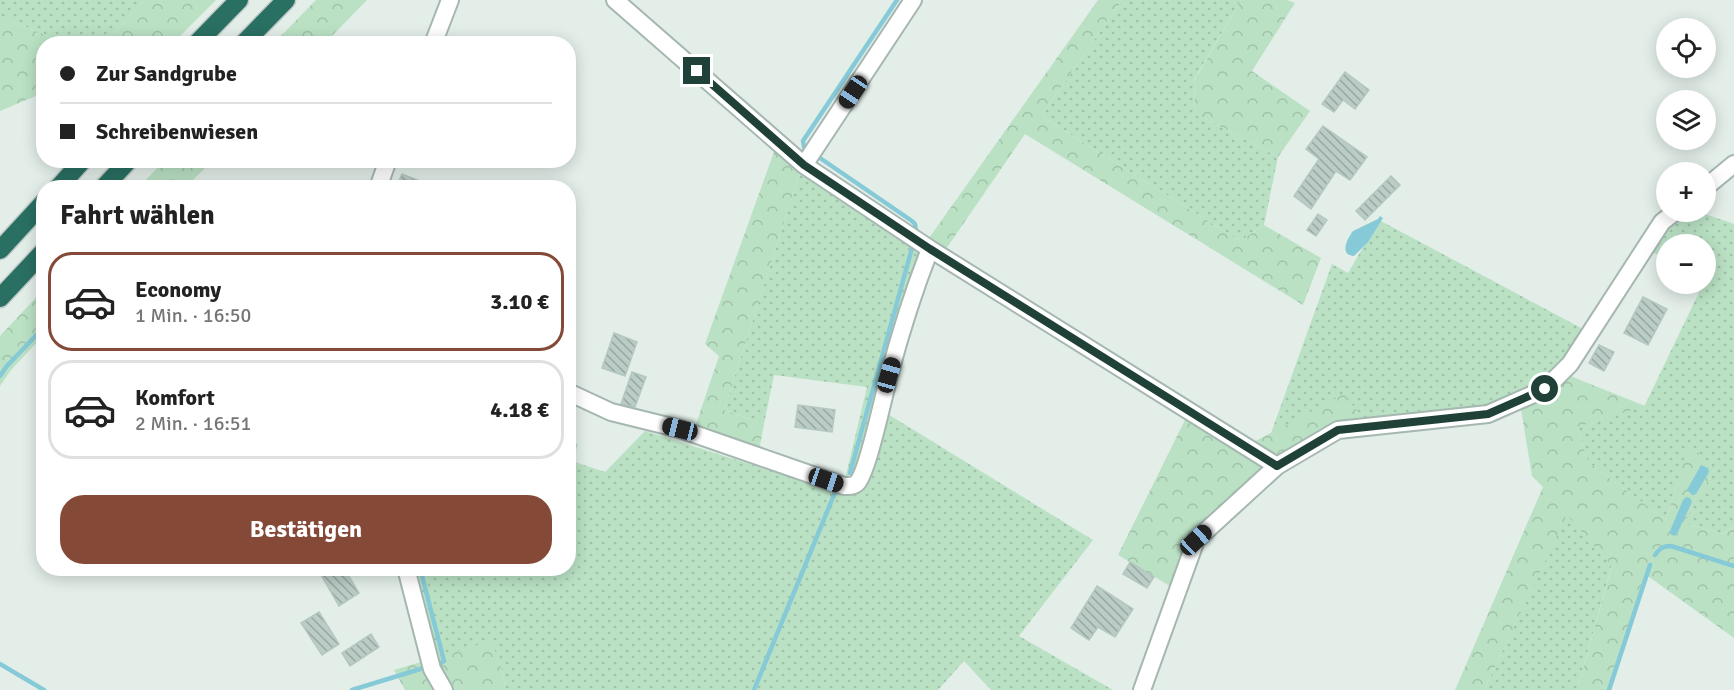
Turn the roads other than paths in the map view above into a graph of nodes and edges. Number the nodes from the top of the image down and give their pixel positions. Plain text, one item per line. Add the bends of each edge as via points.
1 (239, 0) edge
2 (286, 0) edge
3 (450, 0) edge
4 (615, 0) edge
5 (913, 0) edge
6 (204, 36) edge
7 (251, 36) edge
8 (436, 36) edge
9 (1734, 164) edge
10 (804, 165) junction
11 (76, 168) edge
12 (122, 168) edge
13 (1716, 179) edge
14 (65, 180) edge
15 (110, 180) edge
16 (36, 211) edge
17 (1662, 222) edge
18 (930, 249) junction
19 (0, 250) edge
20 (36, 260) edge
21 (0, 298) edge
22 (576, 396) edge
23 (1277, 466) junction
24 (408, 576) edge
25 (444, 690) edge
26 (1142, 690) edge

1 - 6 highway
2 - 7 highway
3 - 8 street
4 - 10 street
5 - 10 street
9 - 13 street
10 - 18 street
11 - 14 highway
12 - 15 highway
16 - 19 highway
17 - 23 street via 1570,364 1545,389 1488,414 1338,430
18 - 22 street via 912,297 865,469 857,484 844,486 680,429 611,412
18 - 23 street
20 - 21 highway
23 - 26 street via 1196,540
24 - 25 street via 432,669

